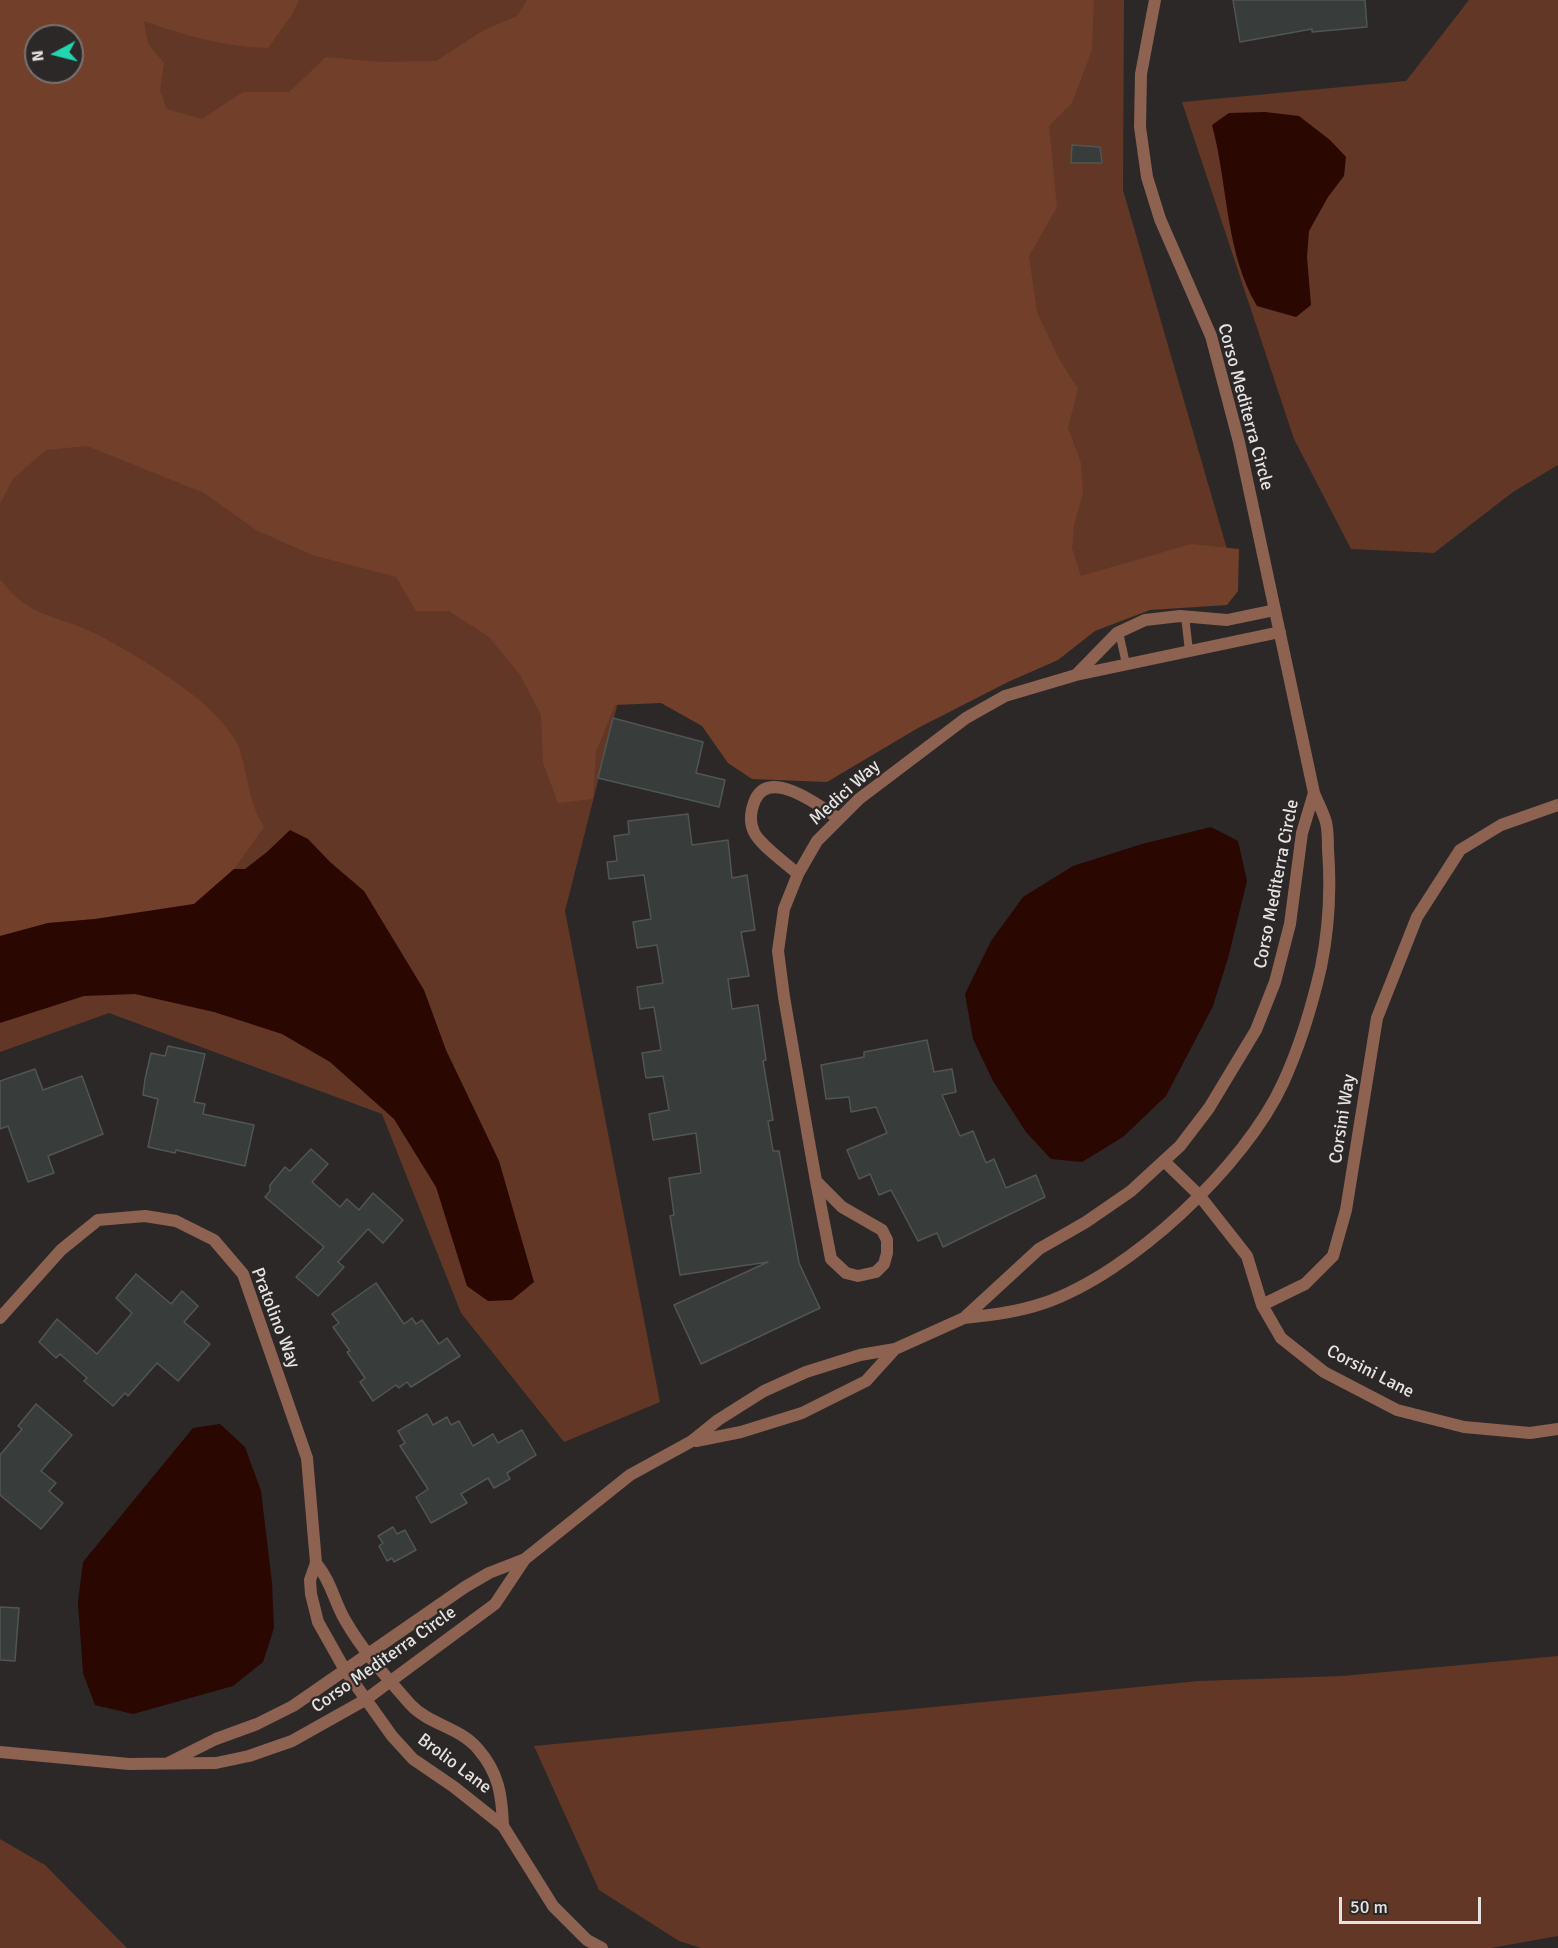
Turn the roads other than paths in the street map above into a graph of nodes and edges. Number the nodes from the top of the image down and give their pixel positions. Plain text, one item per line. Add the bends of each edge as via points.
1 (1155, 0) edge
2 (1275, 610) junction
3 (1185, 616) junction
4 (1119, 632) junction
5 (1280, 632) junction
6 (1189, 651) junction
7 (1126, 664) junction
8 (1076, 675) junction
9 (1314, 793) junction
10 (1558, 805) edge
11 (839, 819) junction
12 (798, 874) junction
13 (1164, 1161) junction
14 (816, 1181) junction
15 (1199, 1195) junction
16 (1262, 1305) junction
17 (0, 1318) edge
18 (964, 1318) junction
19 (895, 1349) junction
20 (1558, 1429) edge
21 (692, 1442) junction
22 (525, 1559) junction
23 (316, 1563) junction
24 (369, 1653) junction
25 (345, 1670) junction
26 (390, 1680) junction
27 (365, 1700) junction
28 (0, 1752) edge
29 (168, 1763) junction
30 (502, 1826) junction
31 (602, 1948) edge

1 - 2 street, Corso Mediterra Circle via 1141,74 1140,127 1147,177 1160,219 1211,336 1239,442
2 - 3 street, Medici Way via 1217,621
2 - 5 street, Corso Mediterra Circle
3 - 4 street, Medici Way via 1145,620
3 - 6 lane
4 - 7 lane
4 - 8 street, Medici Way
5 - 6 street, Medici Way
5 - 9 street, Corso Mediterra Circle
6 - 7 street, Medici Way
7 - 8 street, Medici Way
8 - 11 street, Medici Way via 1005,696 966,718 859,799
9 - 13 street, Corso Mediterra Circle via 1302,833 1290,924 1256,1030 1209,1108
9 - 15 street, Corso Mediterra Circle via 1327,824 1331,883 1326,940 1312,1005 1282,1084 1244,1146
10 - 16 street, Corsini Way via 1501,825 1460,850 1417,917 1377,1018 1346,1210 1334,1256 1305,1284
11 - 12 street, Medici Way via 817,841
11 - 12 street via 782,787 758,795 751,810 754,833
12 - 14 street, Medici Way via 784,909 778,951
13 - 15 street
13 - 18 street, Corso Mediterra Circle via 1131,1191 1039,1249
14 - 14 street, Medici Way via 842,1206 882,1230 887,1253 876,1272 858,1276 846,1273 831,1259
15 - 16 street via 1246,1256
15 - 18 street, Corso Mediterra Circle via 1149,1242 1090,1281 1045,1303
16 - 20 street, Corsini Lane via 1281,1338 1324,1372 1398,1410 1464,1427 1530,1434
17 - 23 street, Pratolino Way via 61,1250 98,1221 145,1216 176,1221 214,1240 243,1274 307,1458
18 - 19 street, Corso Mediterra Circle
19 - 21 street, Corso Mediterra Circle via 806,1371 764,1391
19 - 21 street, Corso Mediterra Circle via 866,1381 802,1413
21 - 22 street, Corso Mediterra Circle via 630,1474
22 - 24 street, Corso Mediterra Circle via 465,1587
22 - 26 street, Corso Mediterra Circle via 495,1604
23 - 24 street, Pratolino Way via 327,1576 344,1619
23 - 25 street, Pratolino Way via 310,1580 312,1606
24 - 25 street, Corso Mediterra Circle
24 - 26 street, Brolio Lane
25 - 27 street, Brolio Lane
25 - 29 street, Corso Mediterra Circle via 292,1706
26 - 27 street, Corso Mediterra Circle
26 - 30 street, Brolio Lane via 425,1718 460,1734 478,1748 502,1794
27 - 29 street, Corso Mediterra Circle via 292,1741 249,1756 216,1763
27 - 30 street, Brolio Lane via 413,1759 454,1786
28 - 29 street, Corso Mediterra Circle via 86,1762
30 - 31 street, Brolio Lane via 553,1906 587,1940

